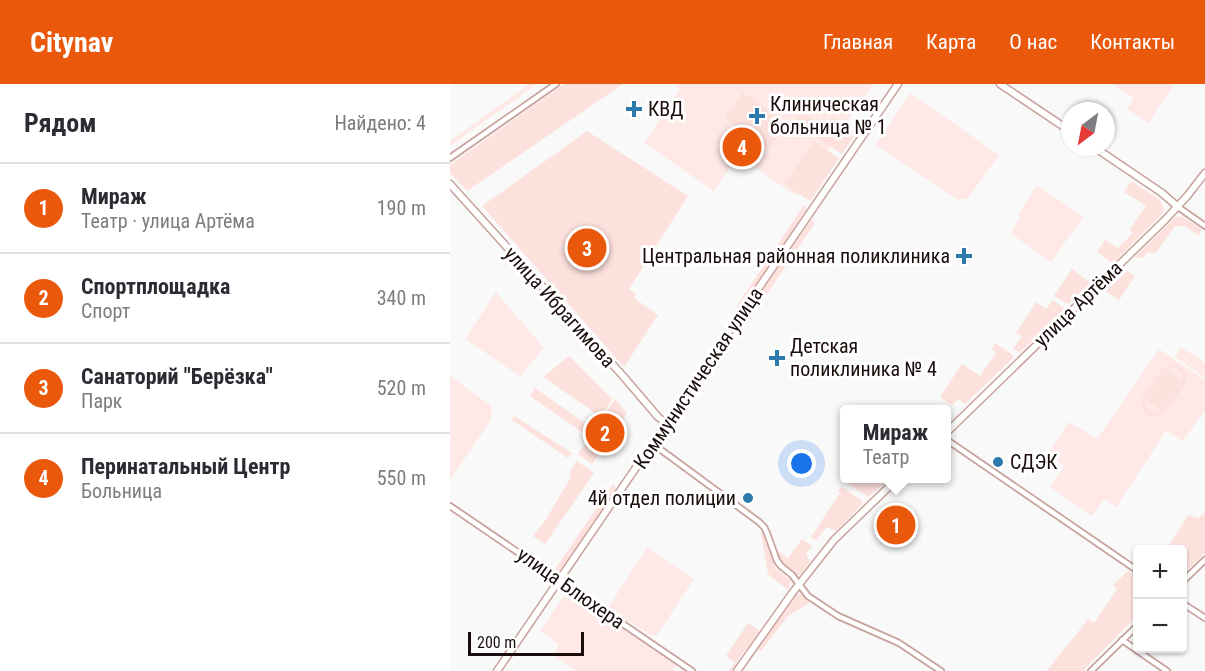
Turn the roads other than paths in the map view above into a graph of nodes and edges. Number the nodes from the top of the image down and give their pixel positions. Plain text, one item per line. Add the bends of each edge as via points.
1 (556, 84) edge
2 (898, 84) edge
3 (1000, 84) edge
4 (1061, 125) edge
5 (1107, 156) edge
6 (450, 158) edge
7 (1205, 173) edge
8 (450, 184) edge
9 (1178, 207) junction
10 (1205, 226) edge
11 (658, 417) junction
12 (667, 424) junction
13 (951, 428) edge
14 (659, 435) junction
15 (951, 443) edge
16 (649, 449) junction
17 (661, 450) junction
18 (893, 483) edge
19 (450, 506) edge
20 (1205, 560) edge
21 (1133, 568) edge
22 (1187, 577) edge
23 (560, 580) junction
24 (799, 584) junction
25 (1187, 606) edge
26 (1205, 618) edge
27 (1133, 629) edge
28 (1122, 640) junction
29 (497, 671) edge
30 (692, 671) edge
31 (737, 671) edge
32 (941, 671) edge
33 (1091, 671) edge
34 (1167, 671) edge

1 - 6 street
2 - 12 main road, Коммунистическая улица
3 - 4 main road
5 - 9 main road
7 - 9 main road, улица Артёма
8 - 11 main road, улица Ибрагимова
9 - 10 street
9 - 13 main road, улица Артёма
11 - 12 main road, улица Ибрагимова
11 - 14 main road
12 - 14 main road, Коммунистическая улица
14 - 16 main road, Коммунистическая улица
14 - 17 street
15 - 21 street
16 - 17 street
16 - 23 main road, Коммунистическая улица
17 - 24 street via 764,527 777,561
18 - 24 main road via 834,540
19 - 23 street, улица Блюхера
20 - 22 street
23 - 29 main road, Коммунистическая улица
23 - 30 street, улица Блюхера
24 - 31 main road
24 - 32 street via 808,596 838,616 892,639
25 - 26 street
27 - 28 street
28 - 33 street
28 - 34 street

